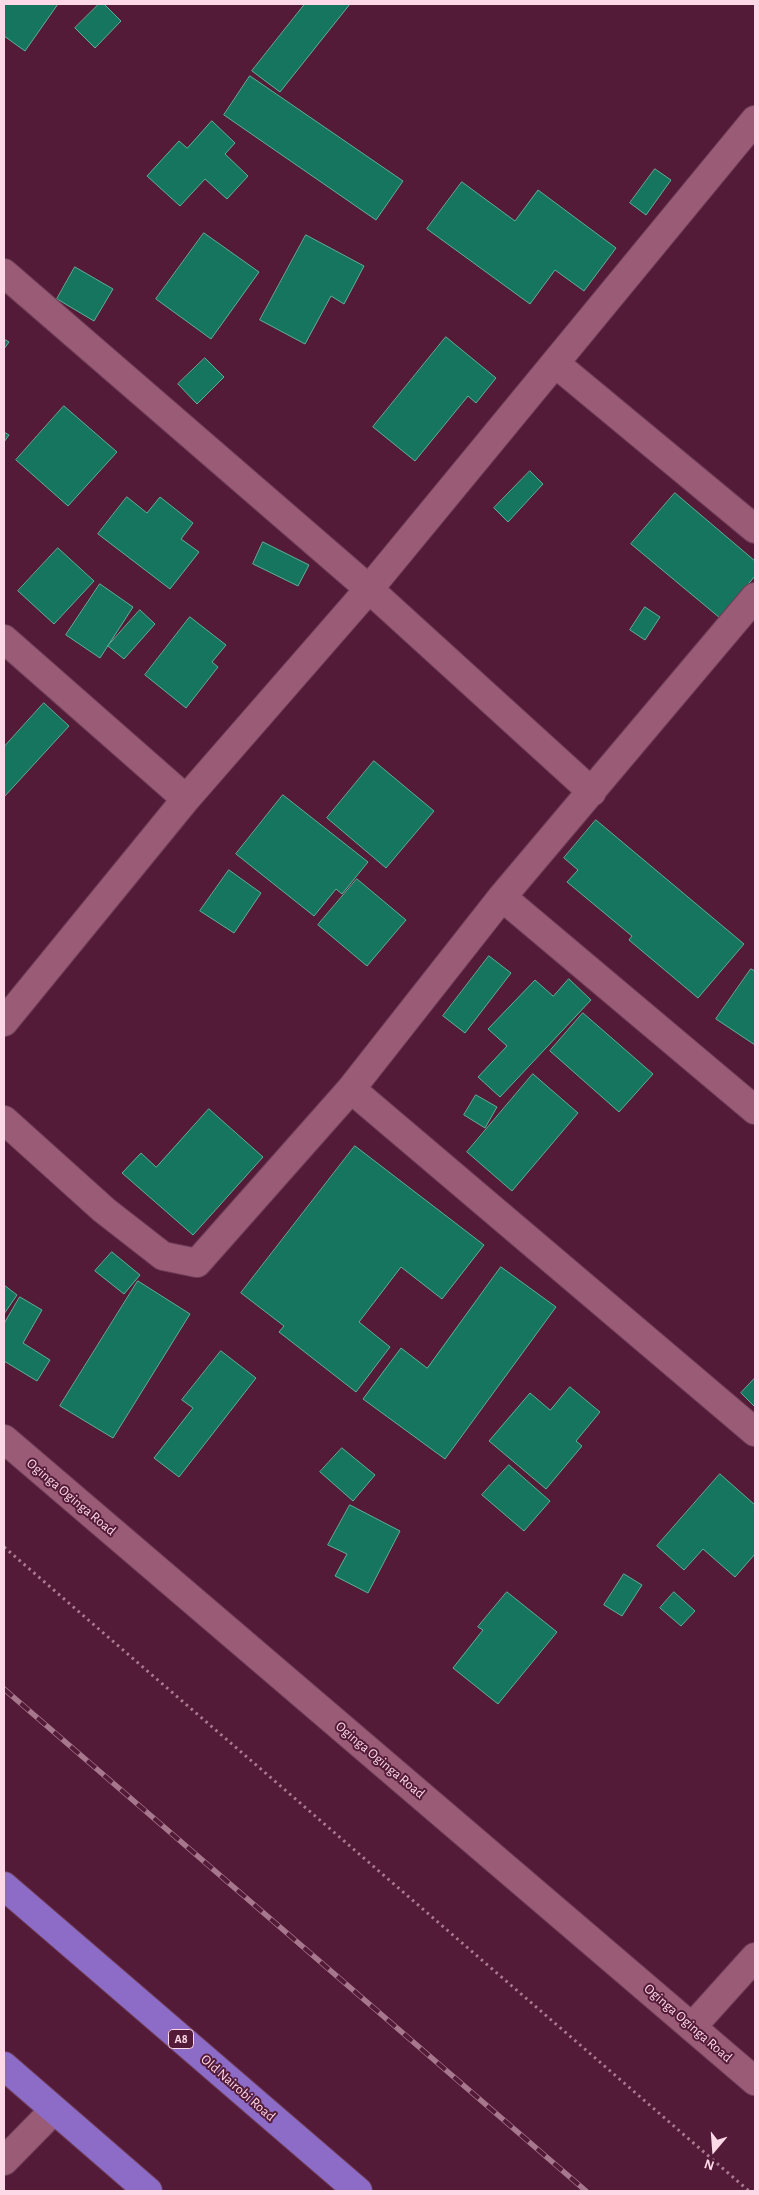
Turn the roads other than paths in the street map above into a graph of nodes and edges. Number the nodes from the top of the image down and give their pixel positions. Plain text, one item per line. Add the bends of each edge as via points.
1 (755, 120) edge
2 (4, 272) edge
3 (556, 364) junction
4 (755, 529) edge
5 (369, 589) junction
6 (755, 597) edge
7 (4, 639) edge
8 (592, 792) junction
9 (186, 799) junction
10 (502, 897) junction
11 (4, 1022) edge
12 (351, 1089) junction
13 (755, 1110) edge
14 (4, 1120) edge
15 (755, 1432) edge
16 (4, 1439) edge
17 (4, 1886) edge
18 (755, 1957) edge
19 (692, 2027) junction
20 (4, 2066) edge
21 (755, 2081) edge
22 (54, 2110) junction
23 (4, 2161) edge
24 (148, 2191) edge
25 (358, 2191) edge

1 - 3 street
2 - 5 street
3 - 4 street
3 - 5 street
5 - 8 street
5 - 9 street
6 - 8 street
7 - 9 street
8 - 10 street
9 - 11 street
10 - 12 street
10 - 13 street
12 - 14 street via 197,1263 163,1256 104,1210
12 - 15 street
16 - 19 street, Oginga Oginga Road
17 - 25 highway, Old Nairobi Road / A8
18 - 19 street
19 - 21 street, Oginga Oginga Road
20 - 22 highway
22 - 23 street
22 - 24 highway

